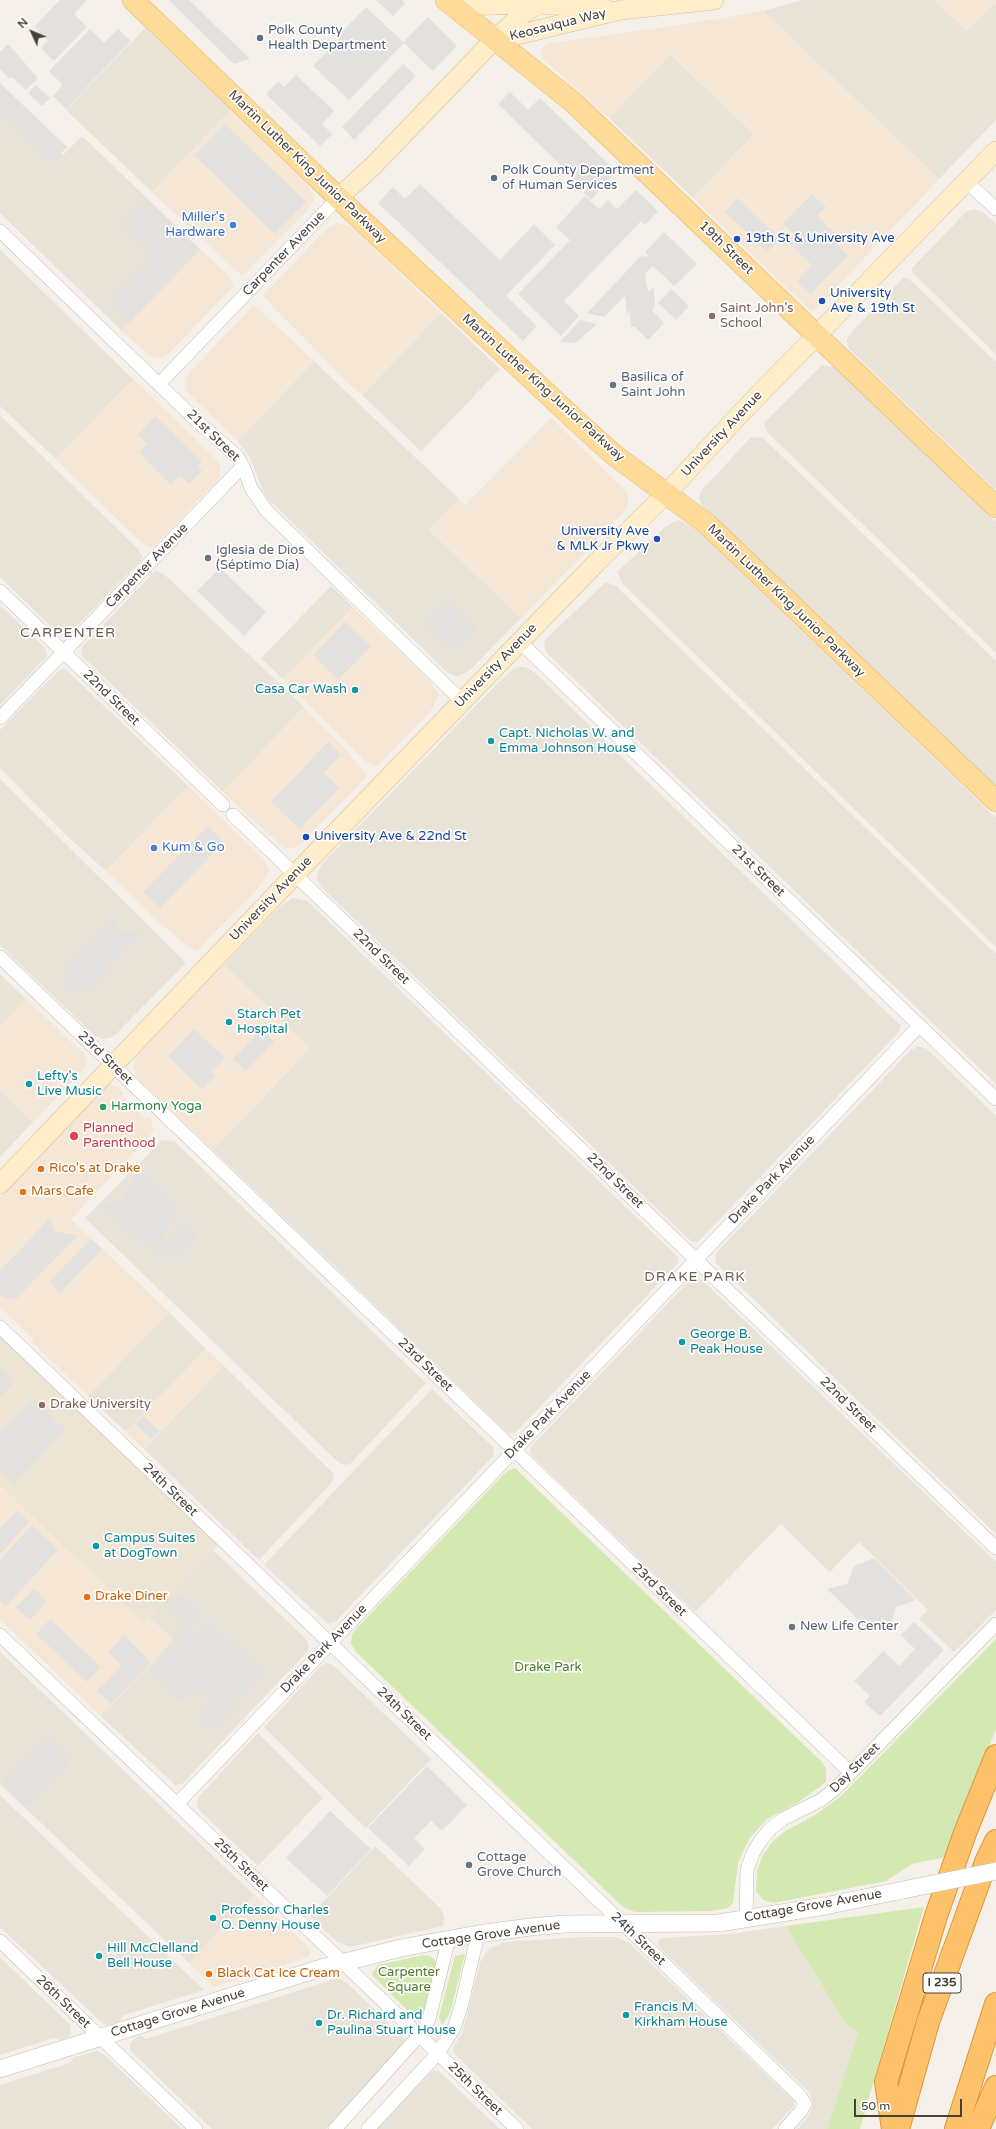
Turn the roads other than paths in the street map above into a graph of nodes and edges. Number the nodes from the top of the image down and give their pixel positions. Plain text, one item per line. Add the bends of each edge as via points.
1 (133, 0) edge
2 (714, 0) edge
3 (540, 2) edge
4 (450, 3) edge
5 (621, 10) junction
6 (494, 40) junction
7 (996, 152) edge
8 (967, 182) junction
9 (338, 198) junction
10 (996, 210) edge
11 (0, 231) edge
12 (816, 335) junction
13 (159, 384) junction
14 (243, 466) junction
15 (666, 494) junction
16 (996, 507) edge
17 (0, 591) edge
18 (520, 642) junction
19 (64, 652) junction
20 (462, 701) junction
21 (0, 718) edge
22 (996, 801) edge
23 (222, 805) dead end
24 (233, 815) dead end
25 (295, 875) junction
26 (0, 957) edge
27 (919, 1026) junction
28 (113, 1066) junction
29 (996, 1100) edge
30 (0, 1184) edge
31 (696, 1260) junction
32 (0, 1328) edge
33 (513, 1450) junction
34 (996, 1548) edge
35 (996, 1624) edge
36 (0, 1635) edge
37 (330, 1643) junction
38 (996, 1756) edge
39 (851, 1773) junction
40 (177, 1804) junction
41 (996, 1841) edge
42 (996, 1871) edge
43 (746, 1919) junction
44 (623, 1924) junction
45 (478, 1934) junction
46 (450, 1938) junction
47 (0, 1942) edge
48 (342, 1962) junction
49 (996, 2004) edge
50 (420, 2037) junction
51 (100, 2038) junction
52 (438, 2053) junction
53 (0, 2069) edge
54 (996, 2087) edge
55 (196, 2129) edge
56 (335, 2129) edge
57 (368, 2129) edge
58 (517, 2129) edge
59 (785, 2129) edge
60 (893, 2129) edge
61 (898, 2129) edge
62 (956, 2129) edge
63 (978, 2129) edge

1 - 9 main road, Martin Luther King Junior Parkway
2 - 5 main road, Keosauqua Way
3 - 4 main road, Keosauqua Way
3 - 5 main road, Keosauqua Way
3 - 6 main road, Carpenter Avenue
4 - 6 main road, 19th Street
5 - 6 main road, Keosauqua Way
6 - 9 main road, Carpenter Avenue via 372,167
6 - 12 main road, 19th Street via 574,103
7 - 8 main road, University Avenue
8 - 10 street
8 - 12 main road, University Avenue
9 - 13 street, Carpenter Avenue
9 - 15 main road, Martin Luther King Junior Parkway via 584,428 613,454
11 - 13 street, 21st Street
12 - 15 main road, University Avenue
12 - 16 main road, 19th Street
13 - 14 street, 21st Street via 231,450
14 - 19 street, Carpenter Avenue
14 - 20 street, 21st Street via 251,488 266,510
15 - 18 main road, University Avenue
15 - 22 main road, Martin Luther King Junior Parkway via 708,526
17 - 19 street, 22nd Street
18 - 20 main road, University Avenue
18 - 27 street, 21st Street
19 - 21 street, Carpenter Avenue
19 - 23 street, 22nd Street
20 - 25 main road, University Avenue
24 - 25 street, 22nd Street
25 - 28 main road, University Avenue
25 - 31 street, 22nd Street
26 - 28 street, 23rd Street
27 - 29 street, 21st Street
27 - 31 street, Drake Park Avenue
28 - 30 main road, University Avenue
28 - 33 street, 23rd Street
31 - 33 street, Drake Park Avenue
31 - 34 street, 22nd Street
32 - 37 street, 24th Street
33 - 37 street, Drake Park Avenue
33 - 39 street, 23rd Street
35 - 39 street, Day Street
36 - 40 street, 25th Street
37 - 40 street, Drake Park Avenue
37 - 44 street, 24th Street
38 - 60 highway via 936,1916 886,2082
39 - 43 street, Day Street via 821,1800 783,1820 760,1840 747,1870
40 - 48 street, 25th Street
41 - 61 highway, I 235 via 928,2022
42 - 43 street, Cottage Grove Avenue, bridge via 825,1906
43 - 44 street, Cottage Grove Avenue via 692,1924
44 - 45 street, Cottage Grove Avenue via 565,1924
44 - 59 street, 24th Street via 800,2096 805,2104 802,2111
45 - 46 street, Cottage Grove Avenue
45 - 52 street via 459,2014 454,2028
46 - 48 street, Cottage Grove Avenue
46 - 50 street via 429,2019
47 - 51 street, 26th Street
48 - 50 street, 25th Street
48 - 51 street, Cottage Grove Avenue
49 - 62 highway
50 - 52 street, 25th Street
50 - 56 street
51 - 53 street, Cottage Grove Avenue
51 - 55 street, 26th Street
52 - 57 street
52 - 58 street, 25th Street
54 - 63 highway

